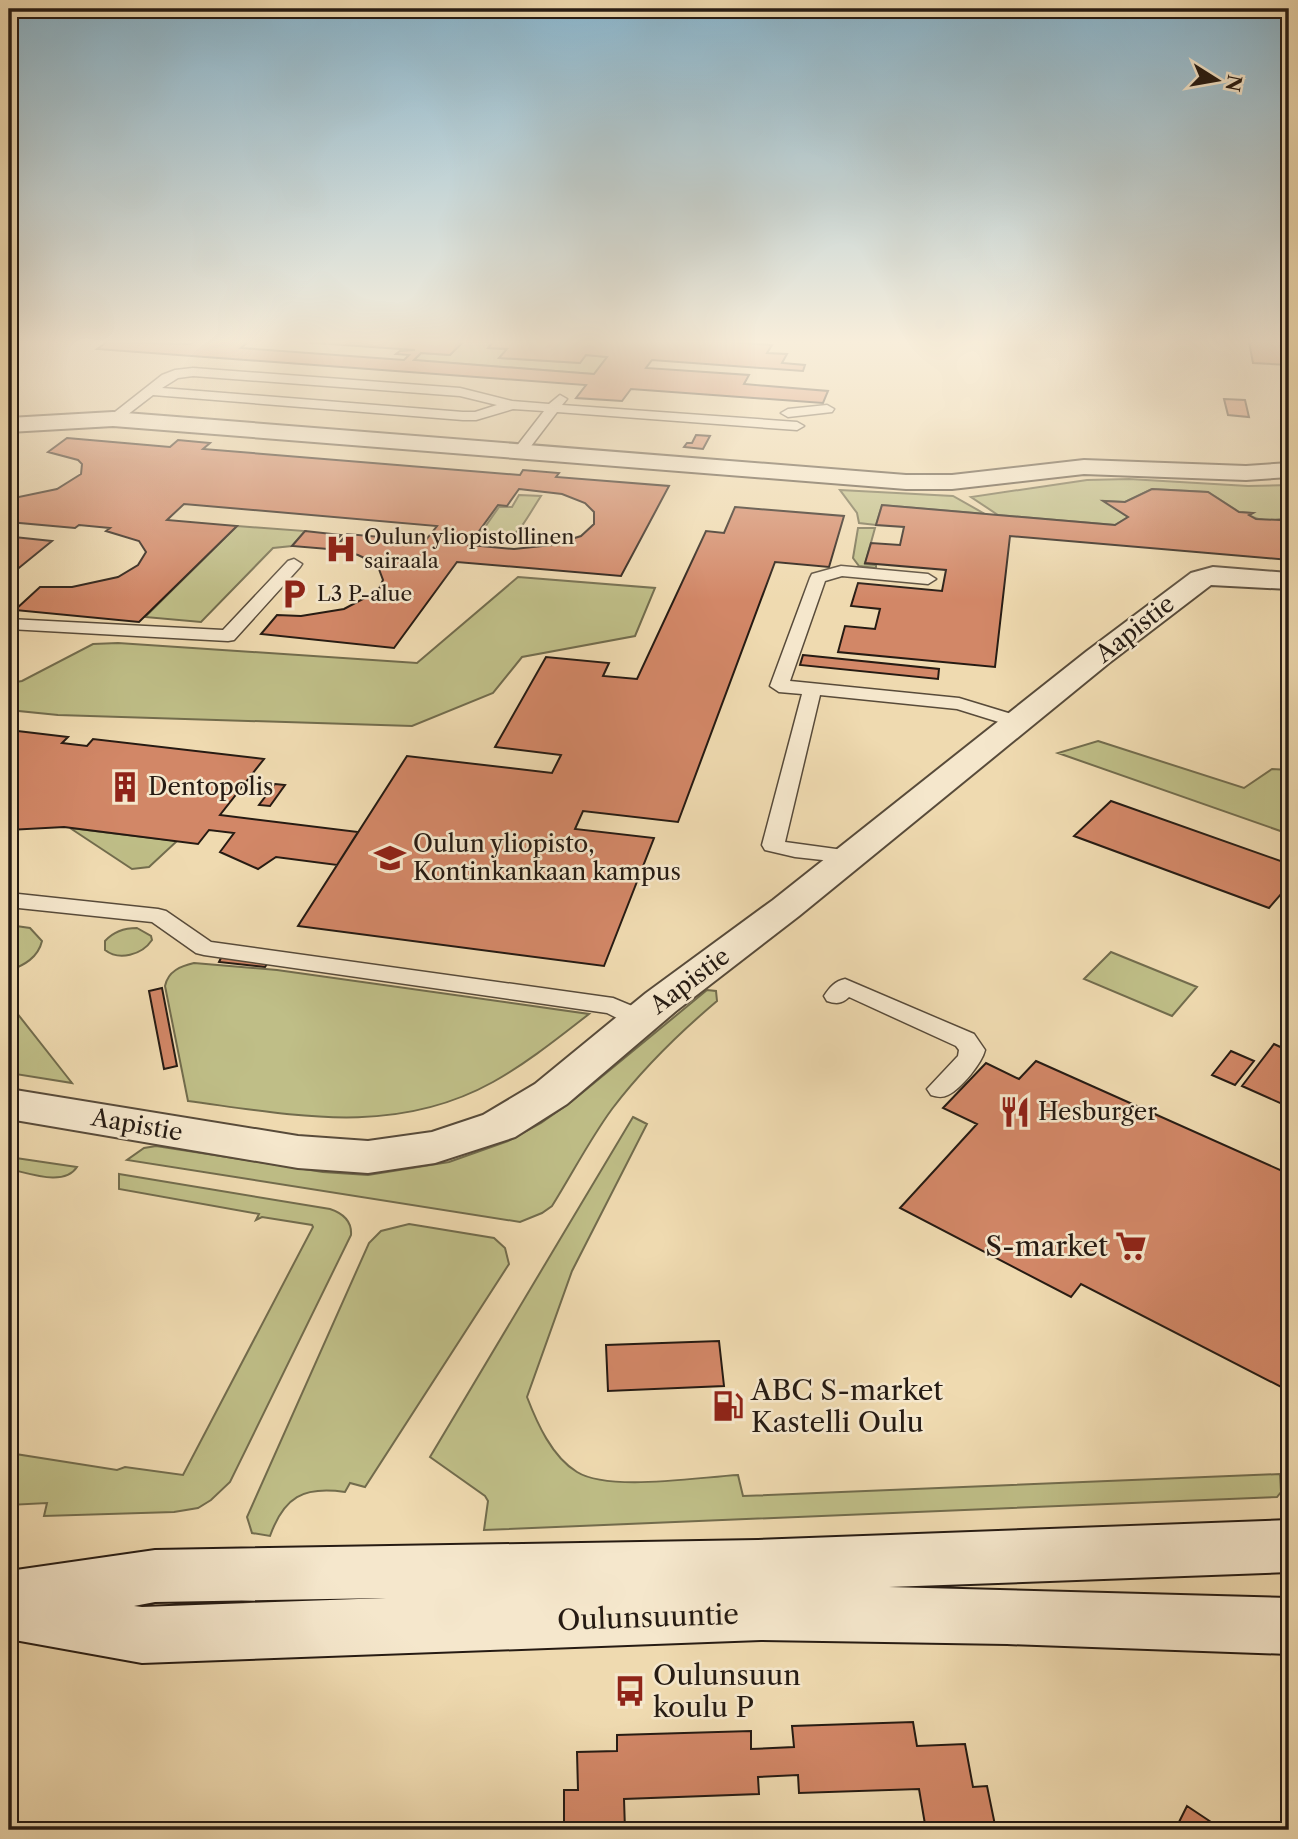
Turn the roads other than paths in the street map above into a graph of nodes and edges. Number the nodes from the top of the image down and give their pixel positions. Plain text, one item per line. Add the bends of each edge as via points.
1 (289, 428) edge
2 (538, 428) edge
3 (520, 451) junction
4 (1289, 470) edge
5 (294, 564) dead end
6 (928, 579) dead end
7 (1289, 581) edge
8 (9, 624) edge
9 (812, 689) junction
10 (1018, 722) junction
11 (850, 857) junction
12 (9, 900) edge
13 (836, 996) dead end
14 (640, 1019) junction
15 (940, 1089) dead end
16 (9, 1104) edge
17 (1289, 1546) edge
18 (9, 1598) edge
19 (9, 1612) edge
20 (1289, 1626) edge

1 - 3 street
2 - 3 lane
3 - 4 street via 906,482 952,482 1084,467 1247,473
5 - 8 lane via 228,636
6 - 9 lane via 841,571 818,578 779,686
7 - 10 street, Aapistie via 1213,575 1200,579
9 - 10 lane via 959,705
9 - 11 lane via 773,845
10 - 11 street, Aapistie
11 - 14 street, Aapistie
12 - 14 lane via 158,916 204,948 614,1006
13 - 15 lane via 845,986 965,1040 972,1050 970,1059
14 - 16 street, Aapistie via 551,1094 499,1126 435,1147 368,1157 298,1152
17 - 18 street, Oulunsuuntie via 758,1566 155,1576
19 - 20 street, Oulunsuuntie via 142,1635 761,1613

